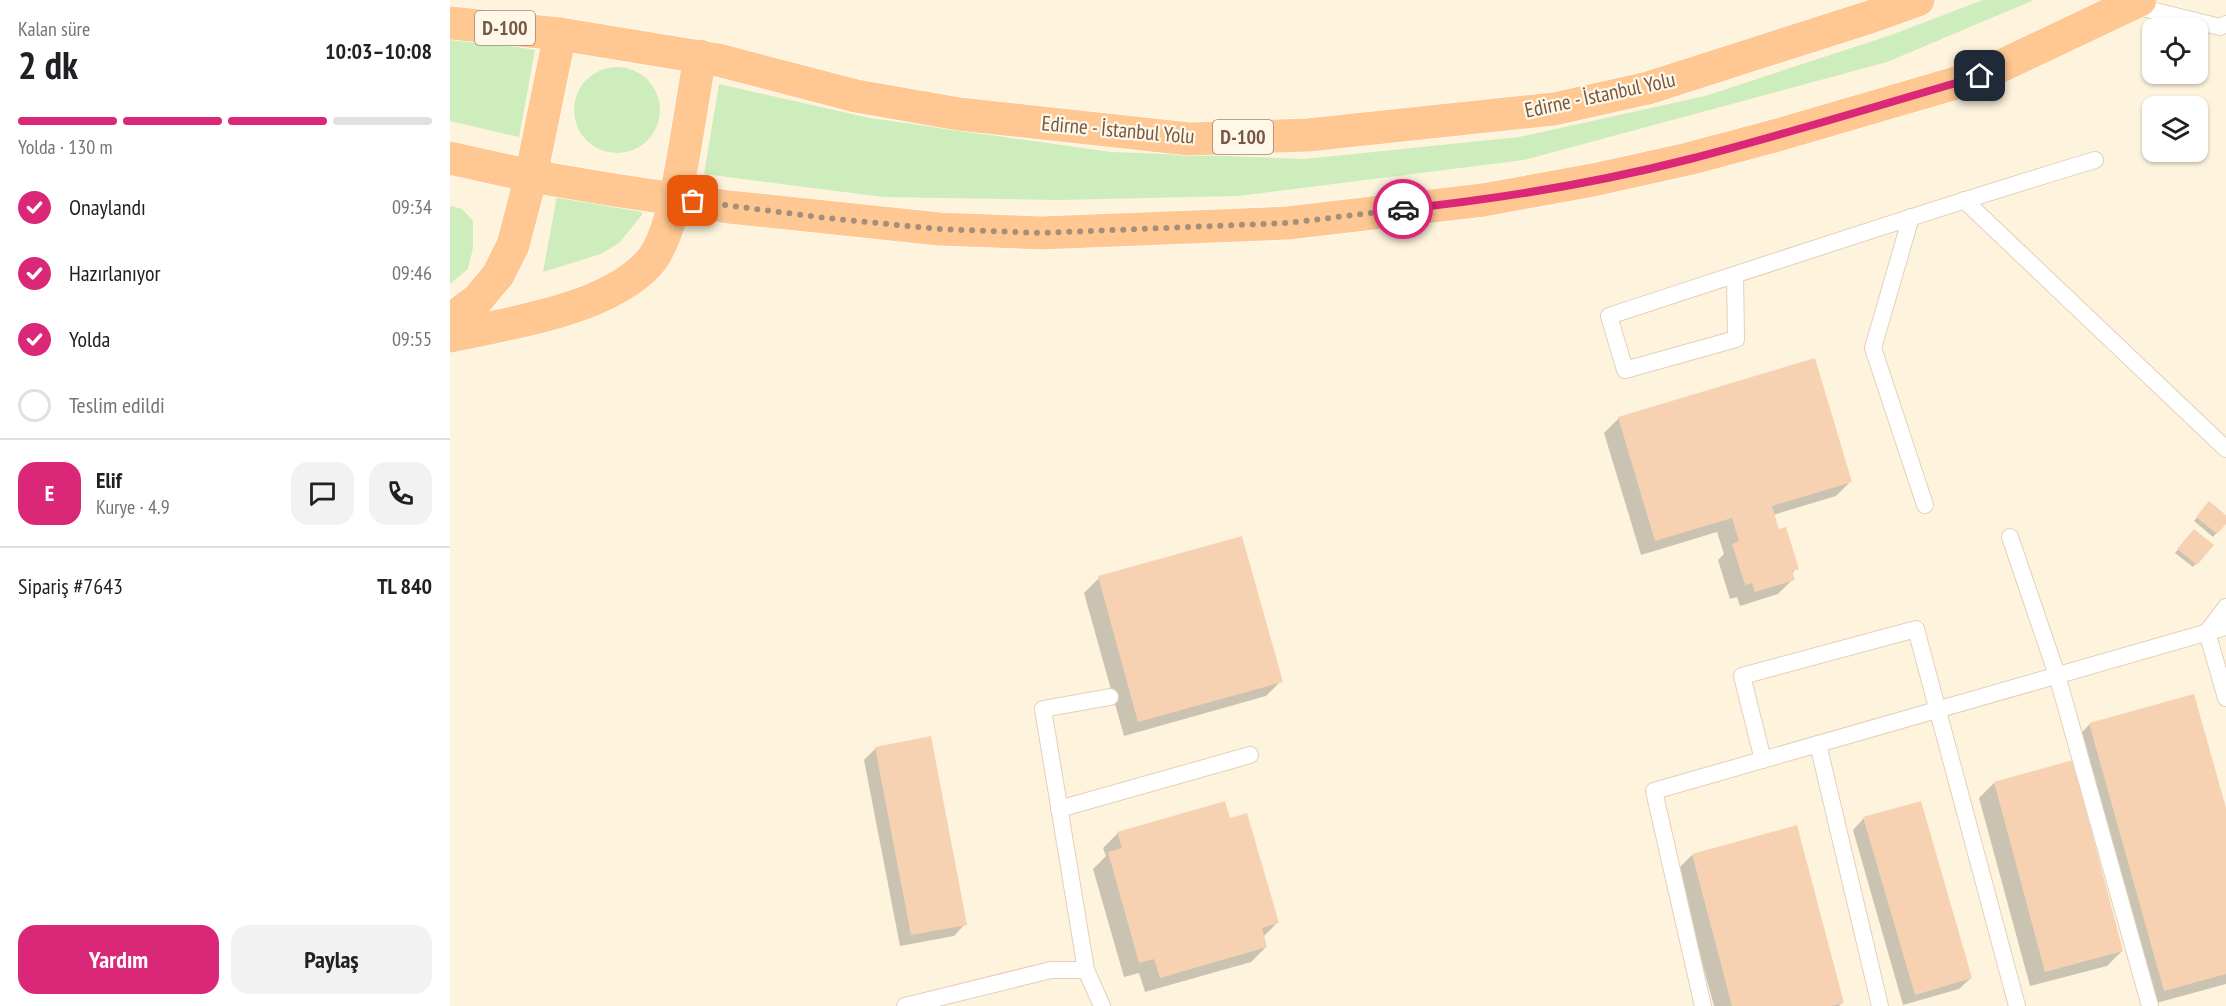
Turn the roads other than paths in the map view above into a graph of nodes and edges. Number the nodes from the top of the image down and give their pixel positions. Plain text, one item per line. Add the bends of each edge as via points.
1 (1918, 0) edge
2 (2135, 2) edge
3 (450, 23) edge
4 (2226, 24) edge
5 (560, 34) junction
6 (700, 57) junction
7 (450, 158) edge
8 (2095, 160) dead end
9 (531, 176) junction
10 (675, 199) junction
11 (1964, 200) junction
12 (1911, 217) junction
13 (1735, 275) junction
14 (450, 320) edge
15 (450, 336) edge
16 (2226, 449) edge
17 (1925, 505) dead end
18 (2010, 537) dead end
19 (2226, 606) edge
20 (2226, 627) edge
21 (2208, 632) junction
22 (2057, 675) junction
23 (1110, 697) dead end
24 (2226, 698) edge
25 (1938, 710) junction
26 (1818, 744) junction
27 (1250, 755) dead end
28 (1763, 760) junction
29 (1059, 809) junction
30 (1086, 970) junction
31 (905, 1006) edge
32 (1102, 1006) edge
33 (1703, 1006) edge
34 (1880, 1006) edge
35 (2017, 1006) edge
36 (2150, 1006) edge

1 - 6 highway, Edirne - İstanbul Yolu / D-100 via 1648,88 1565,107 1308,135 1189,139 959,114 856,96
2 - 4 lane via 2220,27
2 - 10 highway via 1980,76 1688,159 1482,200 1288,223 1041,233 939,229
3 - 5 highway, D-100
5 - 6 highway, Edirne - İstanbul Yolu / D-100
5 - 9 highway
6 - 10 highway
7 - 9 highway
8 - 11 lane
9 - 10 highway
9 - 14 highway via 513,245 498,275 477,300
10 - 15 highway via 666,233 650,262 620,287 565,310
11 - 12 lane
11 - 16 lane
12 - 13 lane
12 - 17 lane via 1873,348
13 - 13 lane via 1609,316 1625,370 1736,339
18 - 22 lane
19 - 21 lane
20 - 21 lane
21 - 22 lane
21 - 24 lane
22 - 25 lane
22 - 36 lane
23 - 29 lane via 1043,709
25 - 26 lane
25 - 28 lane via 1916,629 1742,676
25 - 35 lane
26 - 28 lane
26 - 34 lane
27 - 29 lane
28 - 33 lane via 1654,791
29 - 30 lane
30 - 31 lane via 1051,970
30 - 32 lane

